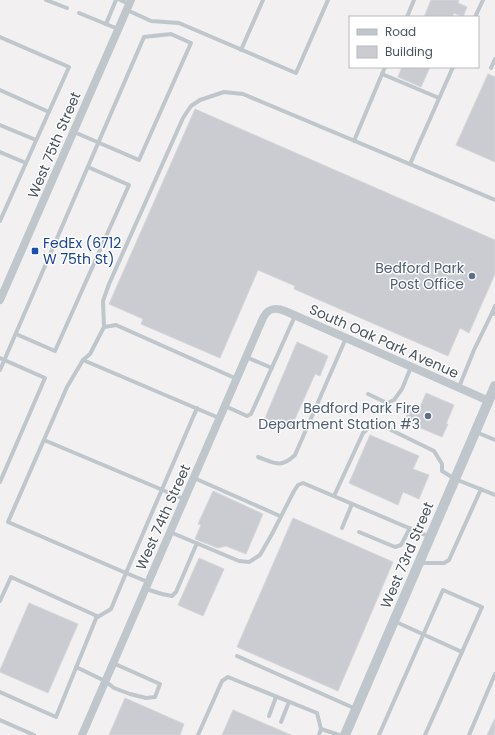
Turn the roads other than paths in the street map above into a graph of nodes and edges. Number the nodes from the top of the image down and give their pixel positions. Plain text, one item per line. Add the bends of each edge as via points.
1 (46, 0) edge
2 (116, 0) edge
3 (120, 0) edge
4 (263, 0) edge
5 (328, 0) edge
6 (414, 0) edge
7 (483, 0) edge
8 (129, 5) edge
9 (67, 8) dead end
10 (79, 13) dead end
11 (407, 16) edge
12 (475, 16) edge
13 (106, 24) junction
14 (118, 30) junction
15 (0, 37) edge
16 (241, 50) junction
17 (495, 59) edge
18 (385, 68) edge
19 (453, 68) edge
20 (491, 68) dead end
21 (382, 74) junction
22 (0, 90) edge
23 (439, 98) junction
24 (48, 112) junction
25 (0, 125) edge
26 (74, 132) junction
27 (36, 140) junction
28 (354, 141) junction
29 (99, 143) junction
30 (0, 152) edge
31 (26, 163) junction
32 (410, 164) junction
33 (88, 167) junction
34 (495, 200) edge
35 (0, 221) edge
36 (0, 300) edge
37 (495, 306) edge
38 (268, 311) joint
39 (494, 314) edge
40 (295, 316) junction
41 (104, 327) junction
42 (16, 334) junction
43 (346, 338) junction
44 (246, 357) junction
45 (2, 359) edge
46 (83, 360) junction
47 (411, 367) junction
48 (272, 368) junction
49 (0, 370) edge
50 (237, 379) junction
51 (495, 386) edge
52 (458, 388) junction
53 (368, 394) dead end
54 (489, 404) junction
55 (225, 406) junction
56 (197, 408) junction
57 (220, 418) junction
58 (476, 431) junction
59 (44, 440) junction
60 (495, 440) edge
61 (258, 457) dead end
62 (194, 478) junction
63 (455, 479) junction
64 (0, 482) edge
65 (481, 489) junction
66 (162, 490) junction
67 (495, 495) edge
68 (334, 496) junction
69 (184, 500) junction
70 (352, 504) junction
71 (280, 516) junction
72 (342, 528) dead end
73 (410, 528) junction
74 (170, 532) junction
75 (359, 532) dead end
76 (430, 537) junction
77 (197, 544) junction
78 (419, 563) junction
79 (126, 573) junction
80 (147, 585) junction
81 (0, 601) edge
82 (96, 618) junction
83 (394, 621) junction
84 (423, 634) junction
85 (462, 652) junction
86 (237, 656) dead end
87 (113, 663) junction
88 (76, 667) junction
89 (495, 674) edge
90 (106, 681) junction
91 (0, 692) edge
92 (276, 697) junction
93 (289, 702) junction
94 (356, 709) junction
95 (269, 716) dead end
96 (0, 720) edge
97 (281, 722) dead end
98 (321, 729) junction
99 (34, 735) edge
100 (82, 735) edge
101 (198, 735) edge
102 (319, 735) edge
103 (339, 735) edge
104 (345, 735) edge
105 (379, 735) edge
106 (425, 735) edge
107 (469, 735) edge

1 - 9 lane
2 - 13 lane
3 - 8 lane
4 - 16 lane
5 - 16 lane via 296,74
6 - 11 lane
7 - 12 lane
8 - 14 street, West 75th Street
8 - 16 lane via 152,21 179,23
10 - 13 lane
13 - 14 lane
14 - 26 street, West 75th Street
15 - 24 lane via 68,67
17 - 20 lane
18 - 21 lane
19 - 23 lane
21 - 23 lane
21 - 28 lane
22 - 24 lane
23 - 32 lane
24 - 27 lane
25 - 27 lane
26 - 29 lane
26 - 36 street, West 75th Street
27 - 31 lane
28 - 32 lane
28 - 41 lane via 243,94 224,92 200,100 191,106 180,125 109,284 103,301
29 - 29 lane via 139,160 191,43 171,34 144,37
29 - 33 lane
30 - 31 lane
31 - 35 lane
32 - 34 lane
33 - 42 lane
33 - 42 lane via 129,185 55,350
37 - 39 lane
38 - 40 street, South Oak Park Avenue via 278,308
38 - 44 street, West 74th Street
39 - 52 lane via 474,350
40 - 43 street, South Oak Park Avenue
40 - 48 lane
41 - 46 lane via 90,354
41 - 50 lane via 116,325
42 - 45 lane
43 - 47 street, South Oak Park Avenue
43 - 61 lane via 295,455 283,464
44 - 48 lane
44 - 50 street, West 74th Street
45 - 49 lane
45 - 64 lane via 45,378
46 - 56 lane
46 - 59 lane via 67,387
47 - 52 street, South Oak Park Avenue
47 - 53 lane via 402,389 394,400 387,402
48 - 55 lane via 251,414 247,416
50 - 55 street, West 74th Street
51 - 54 street, West 73rd Street
52 - 54 street, South Oak Park Avenue
54 - 58 street, West 73rd Street
55 - 57 street, West 74th Street
56 - 57 lane
56 - 66 lane
57 - 62 street, West 74th Street
58 - 60 lane
58 - 63 street, West 73rd Street
59 - 66 lane
59 - 79 lane via 8,522
62 - 69 street, West 74th Street
62 - 71 lane
63 - 65 lane
63 - 68 lane via 442,471 442,464 434,451 387,428 372,425 363,433
63 - 76 street, West 73rd Street
65 - 67 lane
65 - 78 lane via 449,560 444,564
66 - 69 lane
66 - 79 lane
68 - 70 lane
68 - 71 lane via 303,483 298,485
69 - 74 street, West 74th Street
70 - 72 lane
70 - 73 lane
71 - 77 lane via 260,555 249,562 239,561
73 - 75 lane via 401,545 395,547
73 - 76 lane
74 - 77 lane
74 - 80 street, West 74th Street
76 - 78 street, West 73rd Street
77 - 80 lane via 172,596 162,594
78 - 83 street, West 73rd Street
79 - 80 lane
79 - 82 lane via 111,609
80 - 87 street, West 74th Street
81 - 82 lane via 11,577 97,616
82 - 88 lane
83 - 84 lane
83 - 94 street, West 73rd Street
84 - 85 lane
84 - 85 lane via 442,590 482,606
84 - 105 lane
85 - 106 lane
86 - 94 lane
87 - 90 street, West 74th Street
87 - 90 lane via 160,684 155,696 146,698 114,688
88 - 90 lane
88 - 91 lane via 56,717
89 - 107 lane
90 - 100 street, West 74th Street
92 - 93 lane
92 - 95 lane
92 - 101 lane via 228,677 222,681
93 - 97 lane
93 - 98 lane via 317,713
94 - 104 street, West 73rd Street
96 - 99 lane
98 - 102 lane
98 - 103 lane

